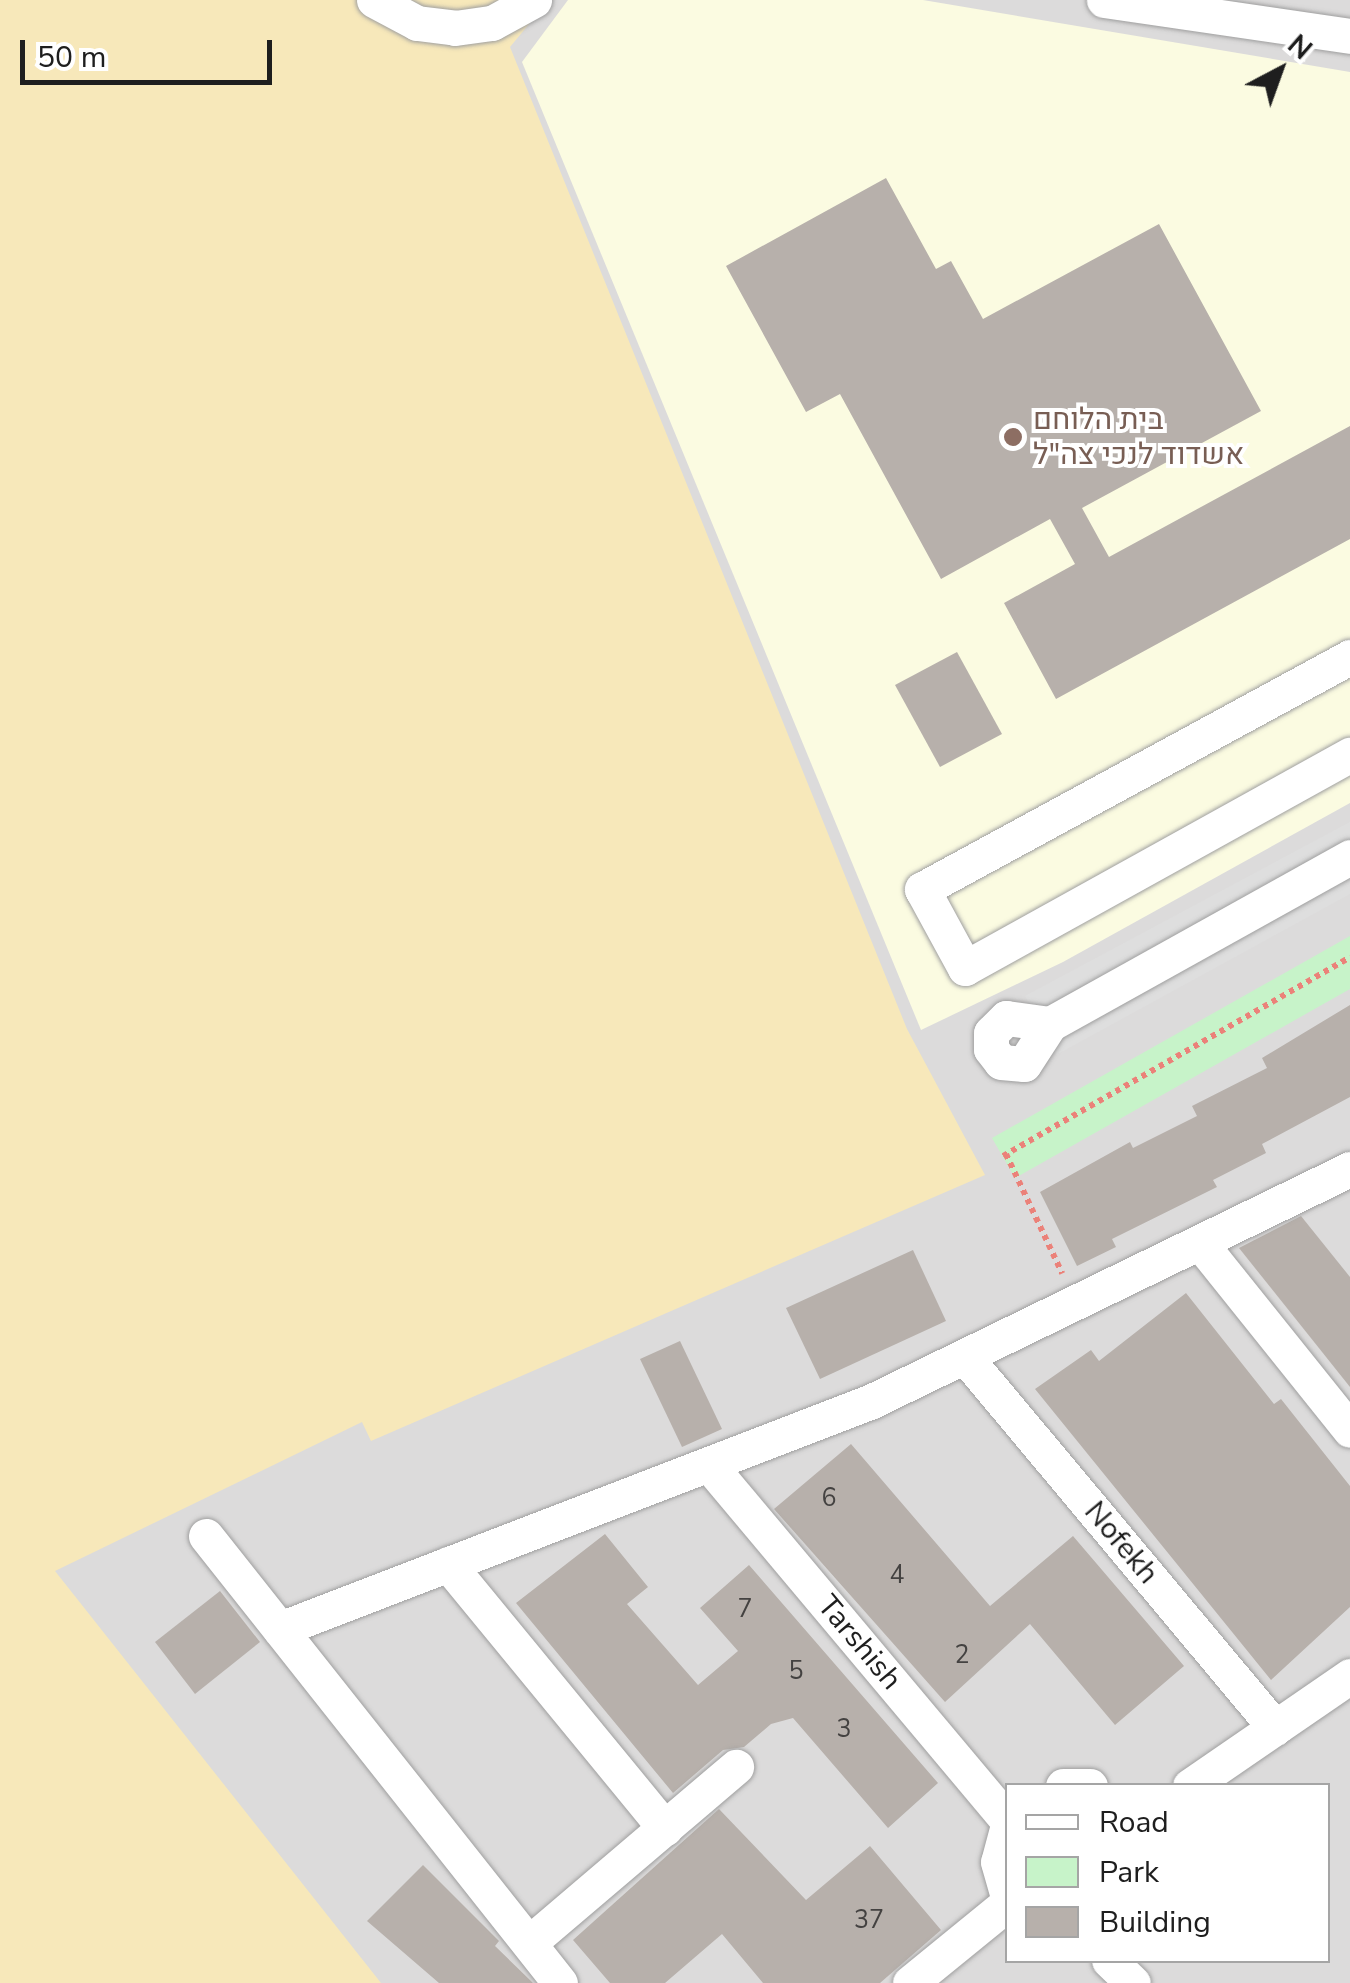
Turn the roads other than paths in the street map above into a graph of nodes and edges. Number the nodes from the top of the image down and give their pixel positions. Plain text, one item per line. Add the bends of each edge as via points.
1 (374, 0) edge
2 (534, 0) edge
3 (1104, 0) edge
4 (1350, 36) edge
5 (1350, 657) edge
6 (1350, 755) edge
7 (1350, 857) edge
8 (1050, 1024) dead end
9 (1350, 1168) edge
10 (1201, 1244) junction
11 (966, 1358) junction
12 (1350, 1430) edge
13 (710, 1466) junction
14 (206, 1536) dead end
15 (448, 1564) junction
16 (280, 1629) junction
17 (1350, 1676) edge
18 (1275, 1728) junction
19 (736, 1767) dead end
20 (1194, 1783) edge
21 (1005, 1819) edge
22 (665, 1828) junction
23 (1005, 1835) edge
24 (1005, 1889) edge
25 (1005, 1903) edge
26 (529, 1944) junction
27 (1112, 1963) edge
28 (560, 1983) edge
29 (910, 1983) edge
30 (1132, 1983) edge

1 - 2 street via 417,23 454,28 492,23
3 - 4 street
5 - 6 street via 922,888 965,968
7 - 8 street
9 - 10 street
10 - 11 street
10 - 12 street
11 - 13 street
11 - 18 street, Nofekh
13 - 15 street
13 - 21 street, Tarshish
14 - 16 street
15 - 16 street
15 - 22 street
16 - 26 street
17 - 18 street
18 - 20 street
19 - 22 street
22 - 26 street
23 - 24 street via 998,1862
25 - 29 street
26 - 28 street
27 - 30 street

